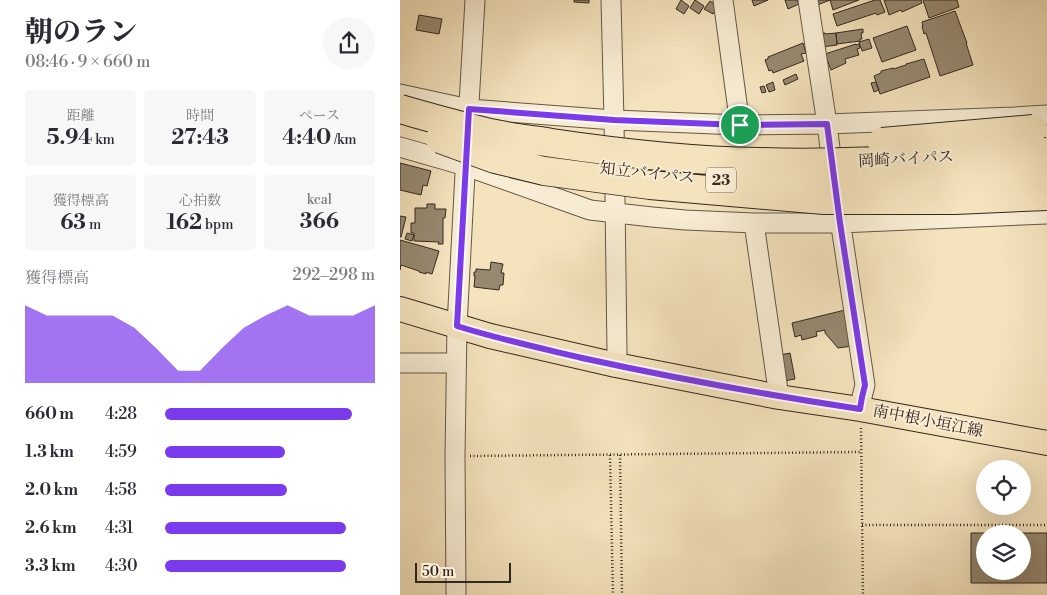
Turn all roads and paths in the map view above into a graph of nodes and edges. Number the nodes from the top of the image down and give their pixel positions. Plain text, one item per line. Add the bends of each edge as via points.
1 (475, 0) edge
2 (611, 0) edge
3 (723, 0) edge
4 (808, 0) edge
5 (400, 94) edge
6 (400, 109) edge
7 (469, 109) junction
8 (614, 120) junction
9 (1040, 122) edge
10 (827, 124) junction
11 (740, 125) junction
12 (400, 128) edge
13 (496, 134) junction
14 (440, 139) junction
15 (400, 148) edge
16 (1047, 152) edge
17 (466, 166) junction
18 (1047, 172) edge
19 (1047, 196) edge
20 (615, 214) junction
21 (1047, 214) edge
22 (754, 223) junction
23 (840, 223) junction
24 (400, 309) edge
25 (457, 326) junction
26 (456, 362) junction
27 (400, 363) edge
28 (616, 365) junction
29 (779, 397) junction
30 (860, 409) junction
31 (1047, 443) edge
32 (861, 452) junction
33 (610, 455) junction
34 (620, 455) junction
35 (455, 456) junction
36 (1047, 524) edge
37 (862, 525) junction
38 (456, 595) edge
39 (613, 595) edge
40 (622, 595) edge
41 (863, 595) edge

1 - 7 street
2 - 8 street
3 - 11 street
4 - 10 street
5 - 7 street
6 - 13 highway, 23, bridge
7 - 8 street
7 - 17 street
8 - 11 street
8 - 20 street
9 - 10 street via 1014,117
9 - 13 highway, 23, bridge via 831,146 679,147
10 - 11 street
10 - 23 street
12 - 14 highway, 知立バイパス / 23
13 - 16 highway, 岡崎バイパス / 23, bridge via 682,159 759,162
14 - 18 highway, 知立バイパス / 23, bridge via 594,168 683,178 778,182
14 - 19 highway, 23, bridge via 495,159 544,171 650,185 824,200
15 - 17 street
17 - 20 street via 590,210
17 - 25 street
20 - 22 street
20 - 28 street
21 - 23 street
22 - 23 street
22 - 29 street
23 - 30 street via 865,385
24 - 25 main road, 南中根小垣江線
25 - 26 street
25 - 28 main road, 南中根小垣江線
26 - 27 street
26 - 35 street
28 - 29 main road, 南中根小垣江線
29 - 30 main road, 南中根小垣江線
30 - 31 main road, 南中根小垣江線
30 - 32 path
32 - 34 path
32 - 37 path
33 - 34 path
33 - 35 path
33 - 39 path
34 - 40 path
35 - 38 street
36 - 37 path
37 - 41 path

